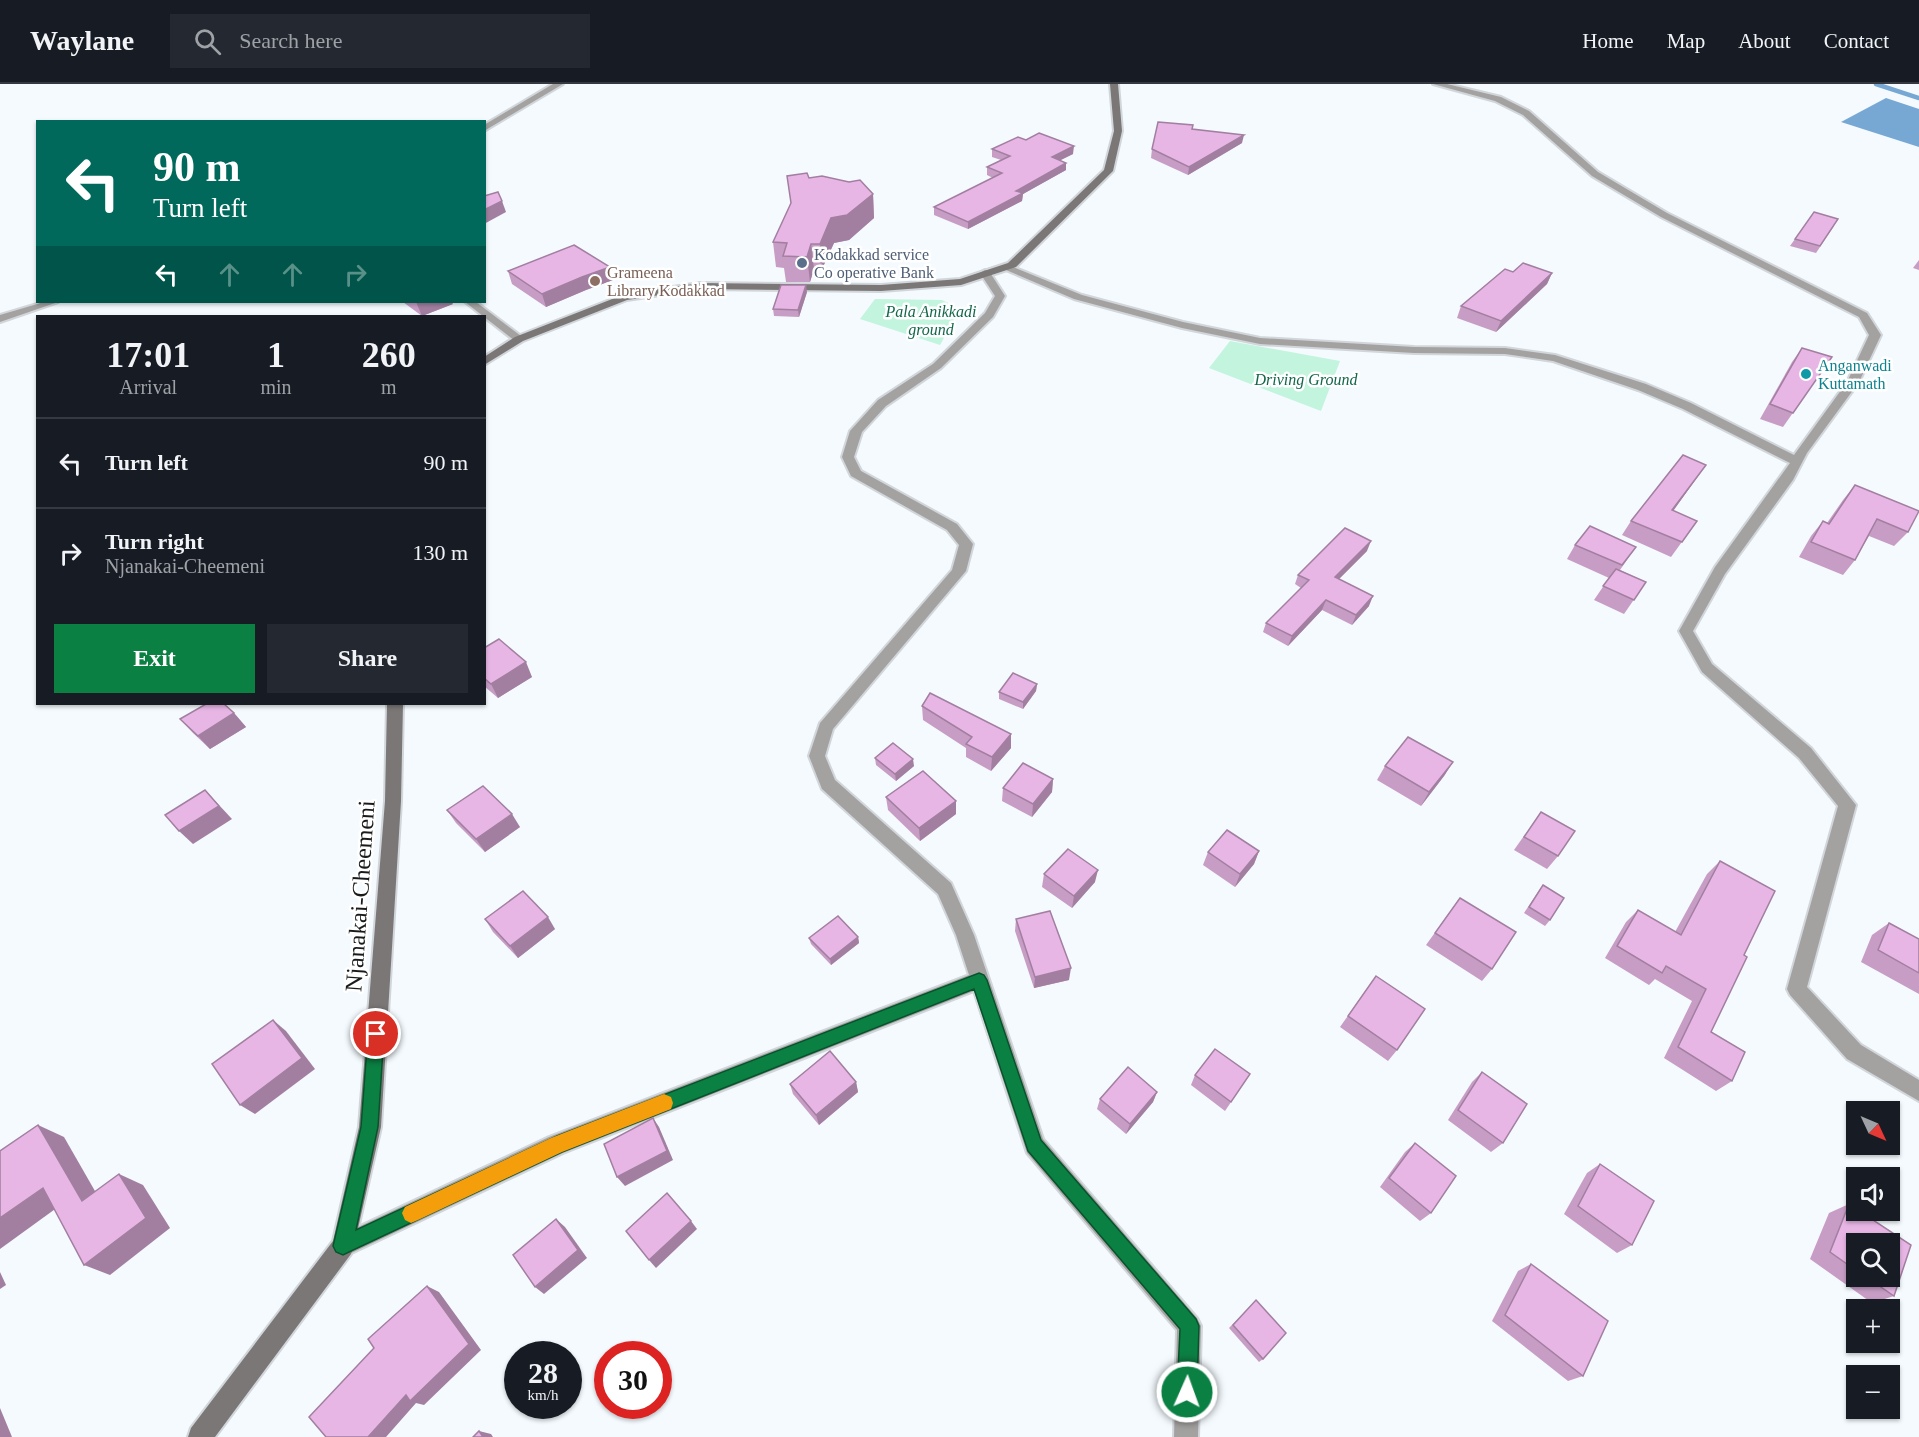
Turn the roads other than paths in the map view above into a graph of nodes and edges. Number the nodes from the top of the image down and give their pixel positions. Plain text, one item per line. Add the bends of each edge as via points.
1 (559, 84) edge
2 (1114, 84) edge
3 (1437, 84) edge
4 (486, 128) edge
5 (1004, 267) junction
6 (985, 273) junction
7 (50, 303) edge
8 (471, 303) edge
9 (0, 319) edge
10 (519, 339) junction
11 (486, 361) edge
12 (1797, 462) junction
13 (395, 705) edge
14 (979, 980) junction
15 (1919, 1091) edge
16 (343, 1246) junction
17 (200, 1437) edge
18 (1186, 1437) edge

1 - 4 street
2 - 5 main road via 1118,131 1108,171 1012,265
3 - 12 street via 1498,99 1526,113 1595,174 1664,215 1863,315 1875,335 1853,382
5 - 6 main road
5 - 12 street via 1078,297 1260,341 1505,351 1556,358 1669,398
6 - 10 main road via 961,282 881,288 678,289 625,297
6 - 14 street via 1000,296 989,315 937,366 882,403 856,431 848,457 856,473 952,527 966,544 959,571 826,727 817,756 828,784 945,889
7 - 9 street
8 - 10 street
10 - 11 main road
12 - 15 street via 1722,564 1686,631 1707,668 1805,753 1847,805 1797,989 1854,1052
13 - 16 main road, Njanakai-Cheemeni via 393,801 370,1127
14 - 16 street via 557,1145
14 - 18 street via 1035,1145 1190,1326
16 - 17 main road, Njanakai-Cheemeni

